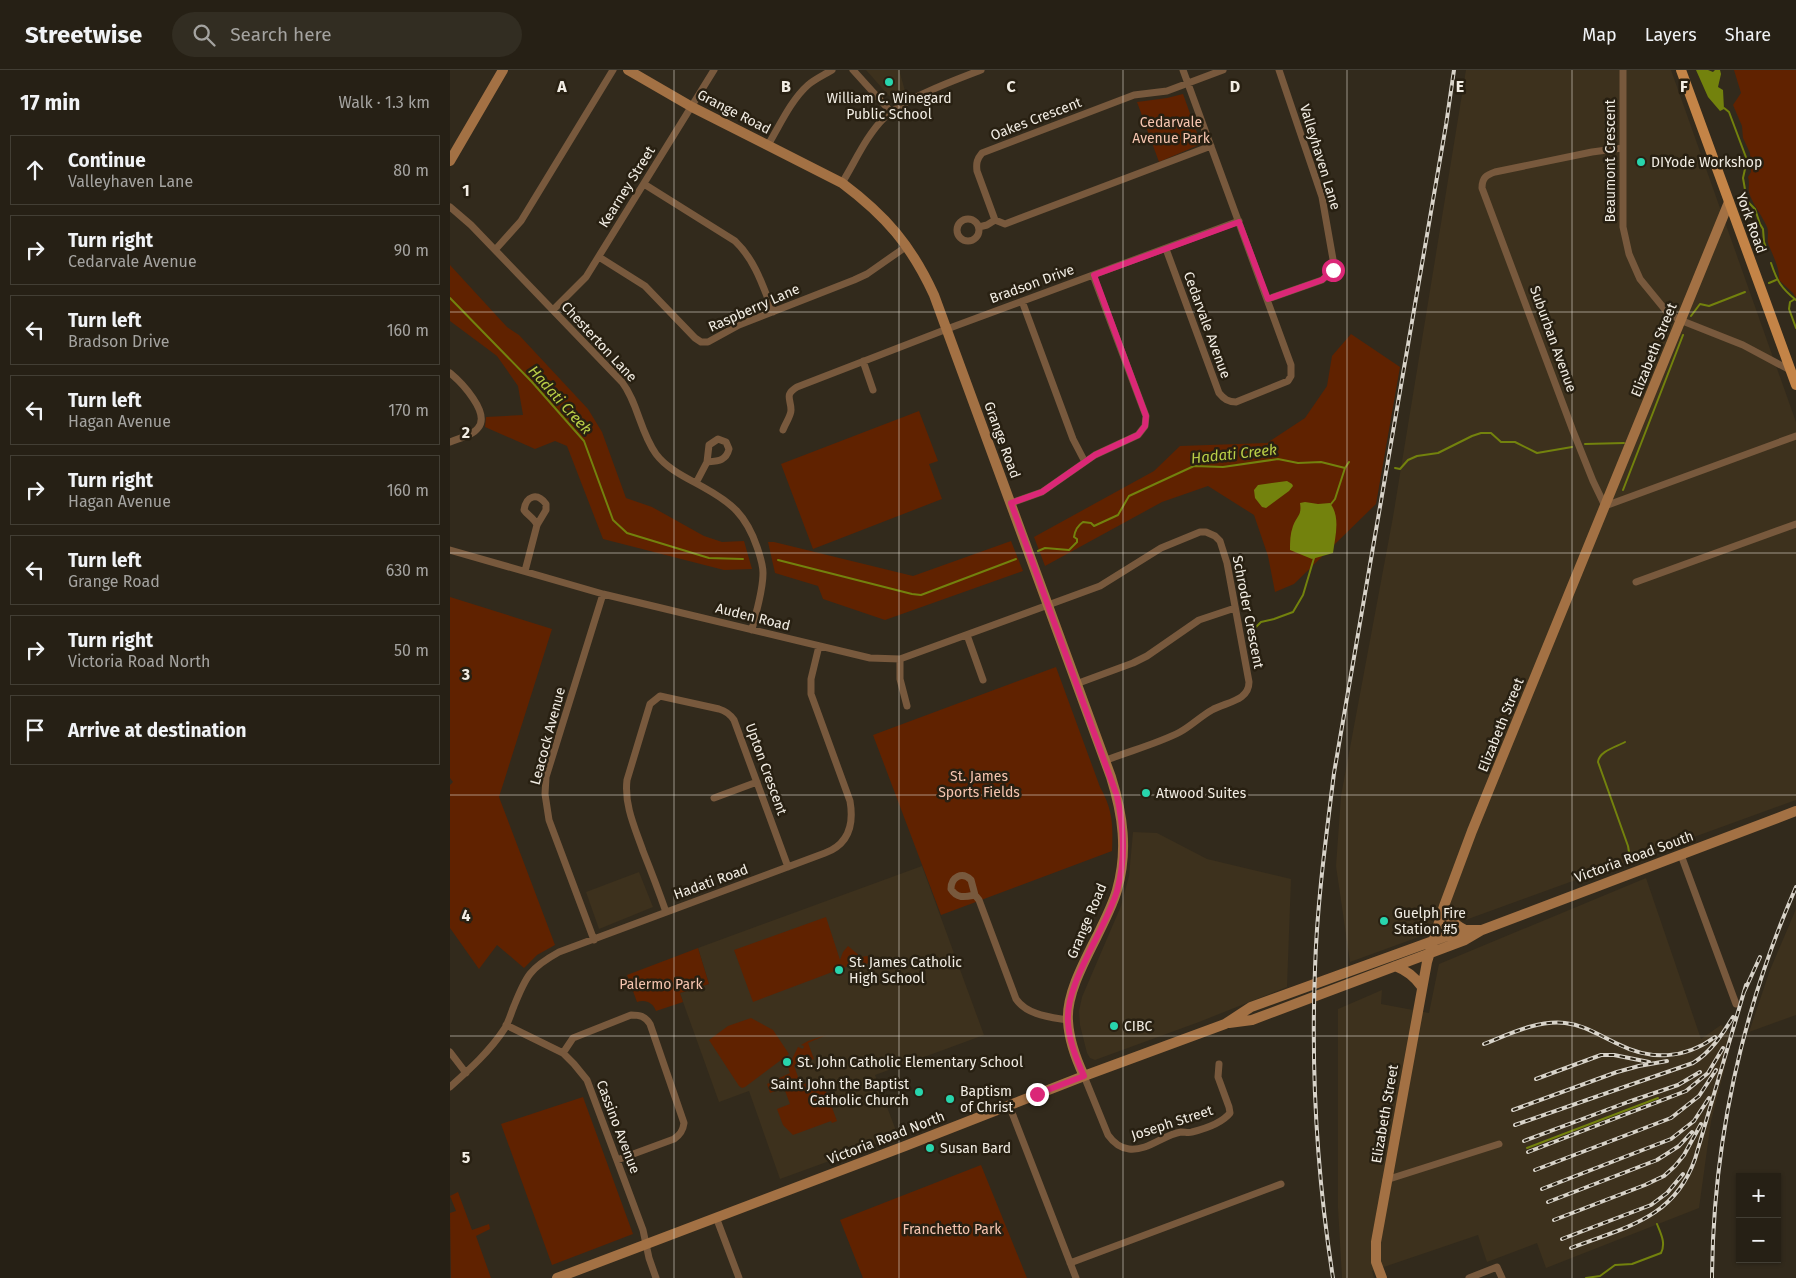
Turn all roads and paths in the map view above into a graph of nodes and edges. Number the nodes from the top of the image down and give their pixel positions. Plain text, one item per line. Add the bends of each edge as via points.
1 (503, 70) edge
2 (613, 70) edge
3 (628, 70) edge
4 (714, 70) edge
5 (832, 70) edge
6 (853, 70) edge
7 (981, 70) edge
8 (1183, 70) edge
9 (1223, 70) edge
10 (1279, 70) edge
11 (1623, 70) edge
12 (1681, 70) edge
13 (1188, 84) junction
14 (692, 107) junction
15 (891, 112) junction
16 (768, 145) junction
17 (1211, 146) junction
18 (1622, 148) junction
19 (450, 160) edge
20 (842, 183) junction
21 (644, 184) junction
22 (1728, 202) junction
23 (450, 207) edge
24 (995, 220) junction
25 (1239, 222) junction
26 (978, 227) dead end
27 (907, 246) junction
28 (1166, 249) junction
29 (495, 250) junction
30 (599, 257) junction
31 (1094, 275) junction
32 (1268, 299) junction
33 (1022, 301) junction
34 (553, 310) junction
35 (773, 312) junction
36 (1680, 320) junction
37 (947, 329) junction
38 (863, 361) junction
39 (1790, 370) junction
40 (450, 373) edge
41 (1796, 386) edge
42 (873, 390) dead end
43 (783, 430) dead end
44 (1796, 436) edge
45 (450, 442) edge
46 (707, 462) dead end
47 (1085, 462) junction
48 (696, 483) junction
49 (1011, 503) junction
50 (1605, 506) junction
51 (1796, 524) edge
52 (536, 525) dead end
53 (450, 550) edge
54 (525, 571) junction
55 (1636, 582) dead end
56 (603, 594) junction
57 (1048, 605) junction
58 (1236, 608) junction
59 (752, 630) junction
60 (967, 635) junction
61 (819, 646) junction
62 (900, 659) junction
63 (983, 680) dead end
64 (1076, 684) junction
65 (907, 706) dead end
66 (1104, 761) junction
67 (757, 782) junction
68 (714, 798) dead end
69 (1796, 811) edge
70 (1681, 855) junction
71 (788, 867) junction
72 (976, 895) dead end
73 (1444, 906) junction
74 (666, 912) junction
75 (1465, 930) junction
76 (1482, 930) junction
77 (594, 940) junction
78 (1433, 941) junction
79 (1429, 953) junction
80 (1395, 966) junction
81 (1311, 986) joint
82 (1422, 986) junction
83 (1311, 998) joint
84 (1736, 1004) dead end
85 (1067, 1020) junction
86 (1225, 1024) junction
87 (506, 1025) junction
88 (450, 1052) edge
89 (563, 1053) junction
90 (1219, 1064) dead end
91 (466, 1073) junction
92 (1084, 1076) junction
93 (450, 1087) edge
94 (1009, 1105) junction
95 (1499, 1144) dead end
96 (617, 1160) junction
97 (1386, 1180) junction
98 (1281, 1184) dead end
99 (716, 1217) junction
100 (646, 1244) junction
101 (1070, 1263) junction
102 (557, 1278) edge
103 (656, 1278) edge
104 (739, 1278) edge
105 (1076, 1278) edge
106 (1382, 1278) edge
107 (1469, 1278) edge
108 (1502, 1278) edge

1 - 19 main road
2 - 29 street via 521,220
3 - 14 main road, Grange Road
4 - 14 street, Kearney Street
5 - 16 street via 804,89
6 - 15 street
7 - 15 street via 936,88
8 - 13 street, Cedarvale Avenue
9 - 13 street
10 - 32 street, Valleyhaven Lane via 1322,197 1334,265 1322,280
11 - 18 street, Beaumont Crescent
12 - 22 main road, York Road
13 - 17 street, Cedarvale Avenue
13 - 24 street, Oakes Crescent via 1167,91 1134,95 982,154 976,164 977,171
14 - 16 main road, Grange Road
14 - 21 street, Kearney Street
15 - 20 street via 877,126
16 - 20 main road, Grange Road
17 - 24 street via 1011,222 1005,224
17 - 25 street, Cedarvale Avenue
18 - 36 street, Beaumont Crescent via 1622,217 1629,254 1640,279 1667,312
18 - 50 street, Suburban Avenue via 1495,172 1487,175 1482,188 1573,431
20 - 27 main road, Grange Road via 881,215
21 - 30 street, Kearney Street
21 - 35 street via 744,249 753,262
22 - 36 main road, Elizabeth Street
22 - 39 main road, York Road
23 - 29 street, Chesterton Lane
24 - 26 street
25 - 28 street, Bradson Drive
25 - 32 street, Cedarvale Avenue
27 - 35 street, Raspberry Lane via 867,274
27 - 37 main road, Grange Road via 923,271
28 - 31 street, Bradson Drive
28 - 32 street, Cedarvale Avenue via 1219,393 1230,402 1281,385 1291,376 1291,365
29 - 34 street, Chesterton Lane
30 - 34 street, Kearney Street via 581,284
30 - 35 street, Raspberry Lane via 645,286 701,342 714,340 739,325
31 - 33 street, Bradson Drive
31 - 47 street via 1147,421 1138,435
33 - 37 street, Bradson Drive
33 - 47 street via 1073,440
34 - 48 street, Chesterton Lane via 628,390 656,454 666,465
36 - 39 street, Beaumont Crescent via 1743,345
36 - 50 main road, Elizabeth Street
37 - 38 street, Bradson Drive
37 - 49 main road, Grange Road
38 - 42 street
38 - 43 street, Bradson Drive via 792,390 791,410
39 - 41 main road, York Road
40 - 45 street via 466,388 482,417 477,430
44 - 50 street
46 - 48 street
47 - 49 street via 1042,492
48 - 59 street, Chesterton Lane via 732,505 742,516 755,542 763,573
49 - 57 main road, Grange Road
50 - 73 main road, Elizabeth Street via 1473,827
51 - 55 street
52 - 54 street
53 - 54 street, Auden Road
54 - 56 street, Auden Road
56 - 59 street, Auden Road
56 - 77 street, Leacock Avenue via 546,777 545,794 549,820
57 - 58 street, Schroder Crescent via 1100,586 1161,548 1206,532 1220,541
57 - 60 street, Auden Road
57 - 64 main road, Grange Road
58 - 64 street via 1199,620 1133,663
58 - 66 street, Schroder Crescent via 1249,682 1246,693 1211,710 1181,731
59 - 61 street, Auden Road
60 - 62 street, Auden Road
60 - 63 street
61 - 62 street, Auden Road via 870,658
61 - 71 street, Hadati Road via 811,694 850,801 851,826 840,845 830,852
62 - 65 street via 900,679
64 - 66 main road, Grange Road
66 - 85 main road, Grange Road via 1123,823 1122,864 1110,911 1075,983
67 - 68 street
67 - 71 street, Upton Crescent
67 - 74 street, Upton Crescent via 731,715 665,696 654,699 650,704 626,789 631,818
69 - 70 main road, Victoria Road South
70 - 76 main road, Victoria Road South
70 - 84 street
71 - 74 street, Hadati Road
72 - 85 street via 1016,999 1024,1008
73 - 75 main road via 1453,923
73 - 78 main road, Elizabeth Street
74 - 77 street, Hadati Road
75 - 76 main road, Victoria Road South
75 - 78 main road, Victoria Road South
76 - 79 main road, Victoria Road South
77 - 87 street, Hadati Road via 559,952 540,963 521,988
78 - 79 main road, Elizabeth Street
78 - 81 main road, Victoria Road South
79 - 80 main road, Victoria Road South
79 - 82 main road, Elizabeth Street
80 - 82 main road via 1407,970
80 - 83 main road, Victoria Road South
81 - 86 main road, Victoria Road North via 1251,1007
82 - 97 main road, Elizabeth Street
83 - 86 main road, Victoria Road North via 1252,1020
85 - 92 main road, Grange Road via 1070,1039
86 - 92 main road, Victoria Road North
87 - 89 street, Cassino Avenue
87 - 91 street, Hadati Road via 488,1051
88 - 91 street
89 - 96 street, Cassino Avenue via 587,1080
89 - 96 street via 573,1038 631,1015 641,1016 650,1024 684,1129 674,1139
90 - 92 street, Joseph Street via 1218,1077 1230,1106 1230,1113 1225,1119 1191,1133 1181,1132 1131,1150 1121,1148 1108,1135
91 - 93 street, Hadati Road
92 - 94 main road, Victoria Road North
94 - 99 main road, Victoria Road North
94 - 101 street
95 - 97 street
96 - 100 street, Cassino Avenue
97 - 106 main road, Elizabeth Street via 1376,1242 1376,1262
98 - 101 street
99 - 100 main road, Victoria Road North
99 - 104 street
100 - 102 main road, Victoria Road North
100 - 103 street, Cassino Avenue
101 - 105 street
107 - 108 street via 1497,1267

